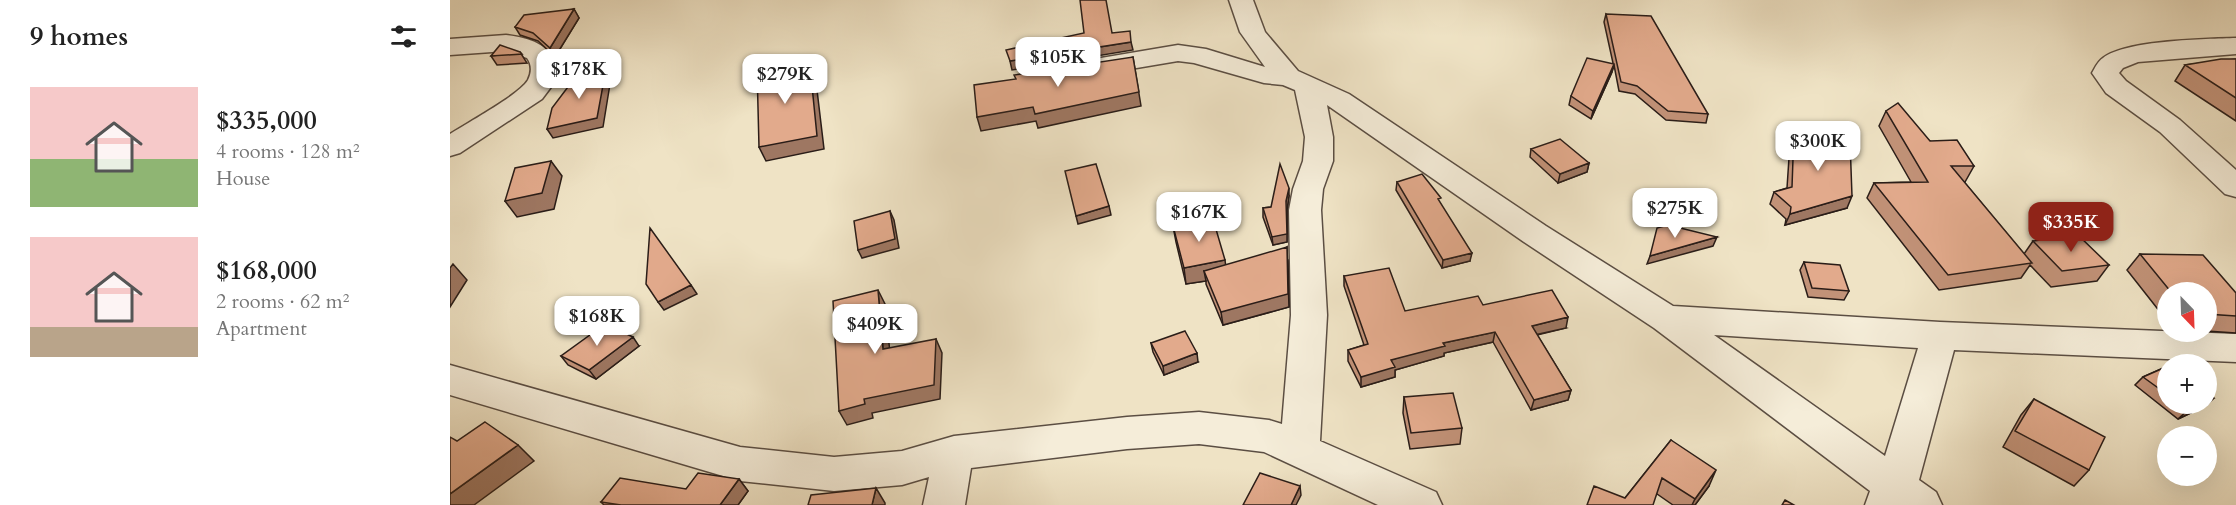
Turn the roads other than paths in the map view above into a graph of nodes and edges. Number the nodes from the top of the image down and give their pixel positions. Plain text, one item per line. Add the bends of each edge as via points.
1 (1241, 0) edge
2 (2236, 46) edge
3 (450, 47) edge
4 (1065, 71) edge
5 (1298, 81) junction
6 (450, 147) edge
7 (2236, 187) edge
8 (1666, 319) junction
9 (1940, 336) junction
10 (2236, 348) edge
11 (450, 380) edge
12 (1300, 449) junction
13 (954, 453) junction
14 (1900, 499) edge
15 (944, 505) edge
16 (1421, 505) edge

1 - 5 street via 1252,33
2 - 7 street via 2134,56 2113,62 2105,73 2116,87 2170,126
3 - 6 street via 508,43 534,51 546,72 532,93
4 - 5 street via 1178,53 1197,54
5 - 8 street via 1339,100
5 - 12 street via 1317,120 1319,137 1318,161 1305,210 1309,315
8 - 9 street
8 - 14 street
9 - 10 street
9 - 14 street
11 - 13 street via 740,464 834,474 902,468
12 - 13 street via 1269,436 1199,428
12 - 16 street
13 - 15 street

